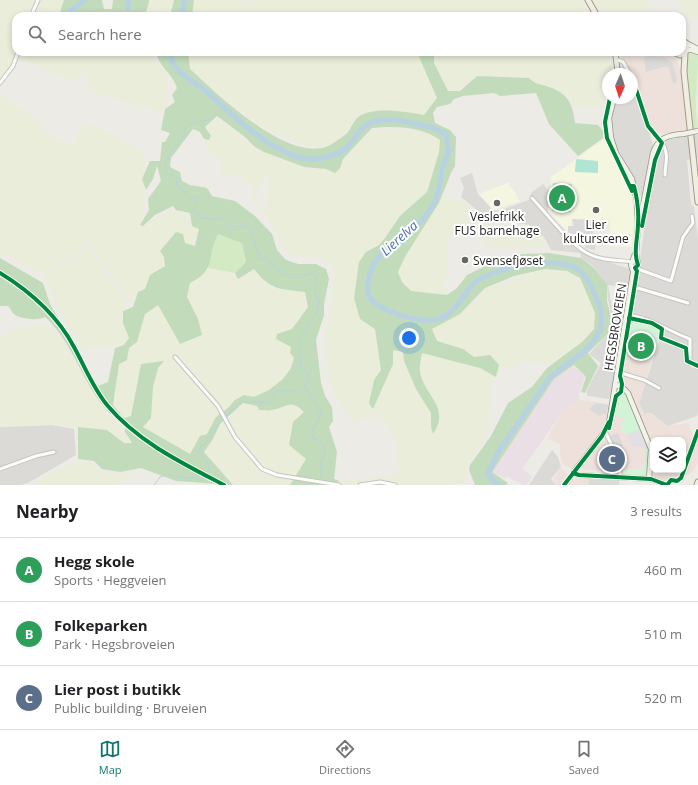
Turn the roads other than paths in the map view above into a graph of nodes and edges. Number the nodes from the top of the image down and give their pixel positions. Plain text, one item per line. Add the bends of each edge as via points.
1 (38, 0) edge
2 (589, 2) edge
3 (33, 12) edge
4 (595, 12) edge
5 (598, 12) edge
6 (686, 42) edge
7 (698, 49) edge
8 (686, 52) edge
9 (698, 52) edge
10 (17, 56) edge
11 (615, 56) edge
12 (676, 56) edge
13 (686, 56) edge
14 (616, 59) junction
15 (617, 68) edge
16 (626, 68) edge
17 (684, 72) junction
18 (0, 83) edge
19 (638, 95) edge
20 (612, 104) edge
21 (698, 131) edge
22 (660, 141) junction
23 (664, 146) dead end
24 (665, 175) dead end
25 (532, 198) dead end
26 (698, 202) edge
27 (692, 216) dead end
28 (638, 225) junction
29 (634, 265) junction
30 (631, 286) junction
31 (688, 303) dead end
32 (626, 315) junction
33 (175, 357) dead end
34 (690, 361) dead end
35 (618, 372) junction
36 (616, 387) junction
37 (659, 388) dead end
38 (605, 431) junction
39 (698, 431) edge
40 (54, 452) dead end
41 (0, 469) edge
42 (573, 473) junction
43 (620, 477) junction
44 (649, 479) junction
45 (698, 482) edge
46 (339, 485) edge
47 (360, 485) edge
48 (395, 485) edge
49 (564, 485) edge
50 (667, 485) edge
51 (697, 485) edge

1 - 3 street
2 - 4 main road
2 - 5 main road
6 - 7 street
8 - 9 street
10 - 18 street via 13,66
11 - 14 street
12 - 17 main road
13 - 17 main road
14 - 15 street
14 - 16 street via 623,62
17 - 26 main road
19 - 22 street via 648,126
20 - 28 street, HEGSBROVEIEN via 609,118 611,138 616,153 634,185
21 - 22 street, bridge via 667,136
22 - 28 street via 654,153
23 - 24 street via 668,158
25 - 29 street via 586,252
27 - 29 street via 693,223 684,235 670,281 642,271
28 - 29 street, HEGSBROVEIEN
29 - 30 street, HEGSBROVEIEN
30 - 31 street
30 - 32 street, HEGSBROVEIEN
32 - 34 street via 654,321 689,339
32 - 35 street, HEGSBROVEIEN
33 - 46 street via 218,406 232,433 262,469 277,475
35 - 36 street, HEGSBROVEIEN
35 - 37 street via 634,376
36 - 38 street, HEGSBROVEIEN
36 - 44 street via 629,395 650,445
38 - 42 street, HEGSBROVEIEN
38 - 43 street via 620,463
39 - 50 street via 683,475 680,480 672,480
40 - 41 street
42 - 43 street
42 - 49 street, HEGSBROVEIEN
43 - 44 street
44 - 50 street
45 - 51 main road
47 - 48 street via 380,482

